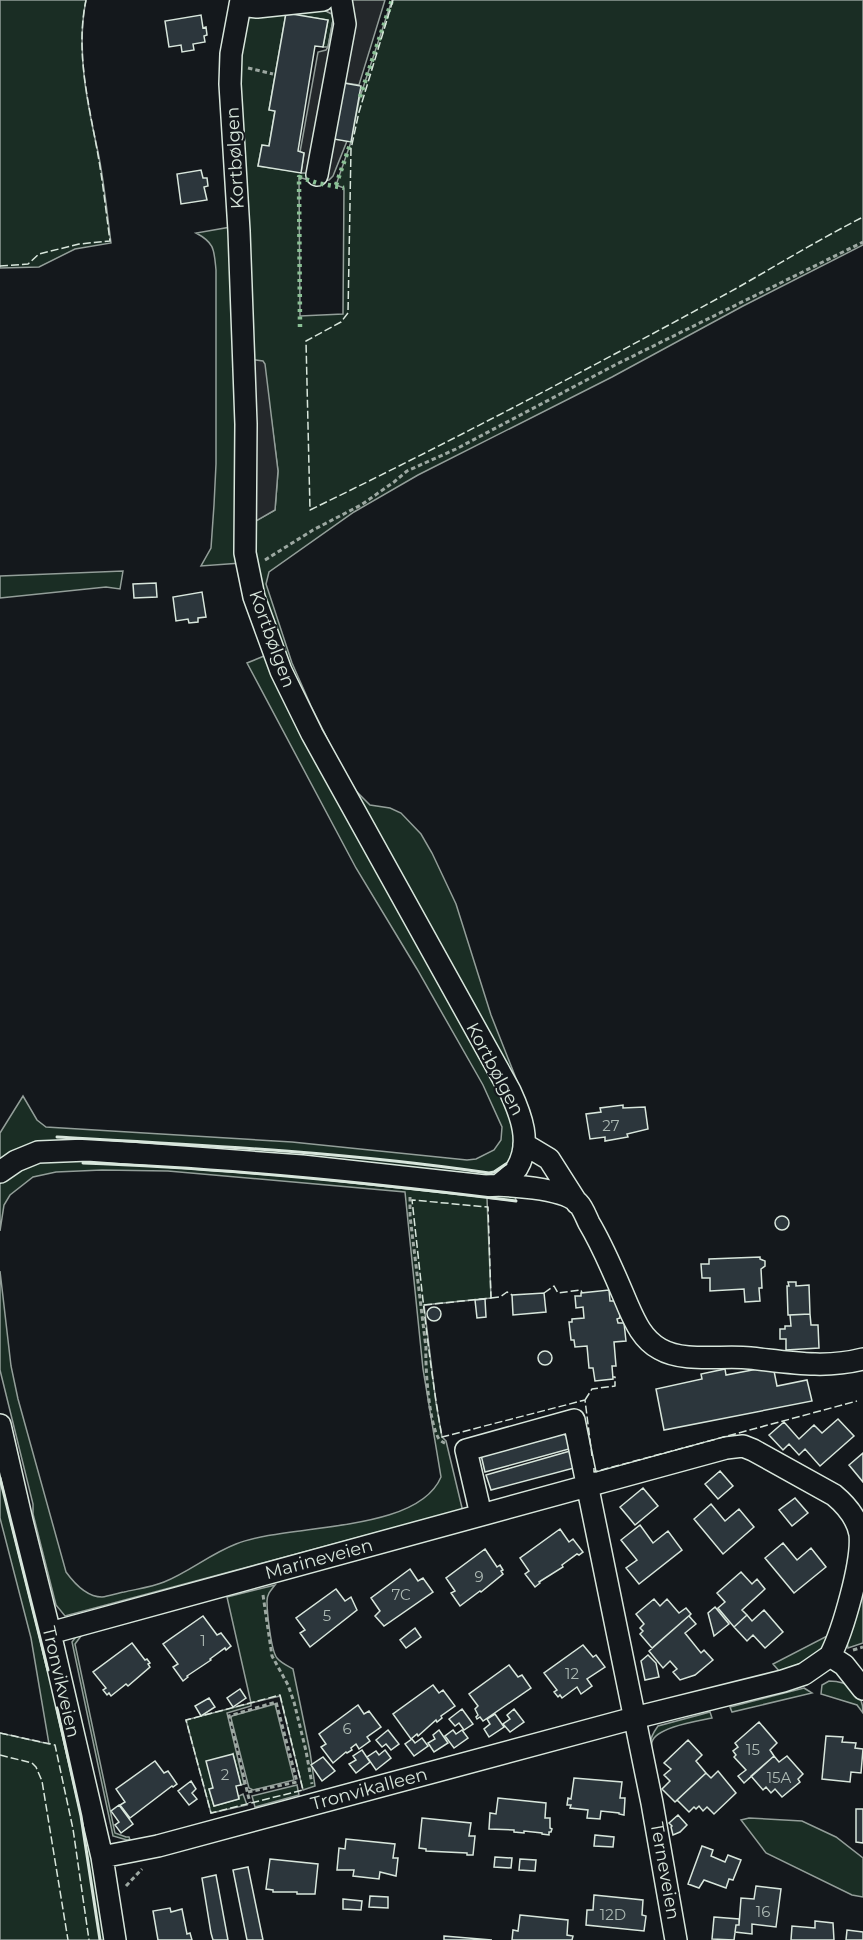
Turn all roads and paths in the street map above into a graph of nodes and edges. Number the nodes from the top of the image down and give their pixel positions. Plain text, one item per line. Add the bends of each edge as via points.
1 (323, 0) edge
2 (341, 0) edge
3 (241, 2) edge
4 (317, 175) dead end
5 (863, 242) edge
6 (248, 571) junction
7 (524, 1144) junction
8 (0, 1172) edge
9 (499, 1185) junction
10 (410, 1196) dead end
11 (578, 1203) junction
12 (863, 1359) edge
13 (0, 1425) edge
14 (466, 1450) junction
15 (588, 1487) junction
16 (481, 1515) junction
17 (862, 1544) edge
18 (261, 1575) junction
19 (51, 1633) junction
20 (830, 1656) junction
21 (863, 1689) edge
22 (634, 1718) junction
23 (248, 1792) junction
24 (314, 1804) junction
25 (254, 1820) junction
26 (102, 1857) junction
27 (115, 1940) edge
28 (676, 1940) edge

1 - 3 street, Kortbølgen via 257,7
2 - 4 street via 345,24
3 - 6 street, Kortbølgen via 230,84 240,253
5 - 6 path via 406,471 361,505
6 - 7 street, Kortbølgen via 262,624 281,671 510,1091 524,1129
7 - 9 street, Kortbølgen via 516,1170
7 - 11 street via 549,1159
8 - 9 street via 38,1152 88,1150
9 - 11 street via 560,1194
10 - 14 path via 425,1369 435,1428 444,1443
11 - 12 street via 604,1248 634,1320 663,1351 681,1356 813,1365
13 - 19 street, Tronvikveien
14 - 15 street via 574,1419
14 - 16 street
15 - 16 street, Marineveien
15 - 17 street, Marineveien via 743,1446 843,1502 854,1518
15 - 22 street
16 - 18 street, Marineveien
17 - 20 street, Marineveien via 840,1637
18 - 19 street, Marineveien
18 - 24 path via 272,1656 294,1702
19 - 26 street, Tronvikveien
20 - 21 street via 844,1665
20 - 22 street, Tronvikalleen via 804,1674 783,1681
22 - 24 street, Tronvikalleen
22 - 28 street, Terneveien
23 - 23 path via 229,1716 276,1702 297,1782
23 - 25 path
24 - 25 street, Tronvikalleen
25 - 26 street, Tronvikalleen
26 - 27 street, Tronvikveien

